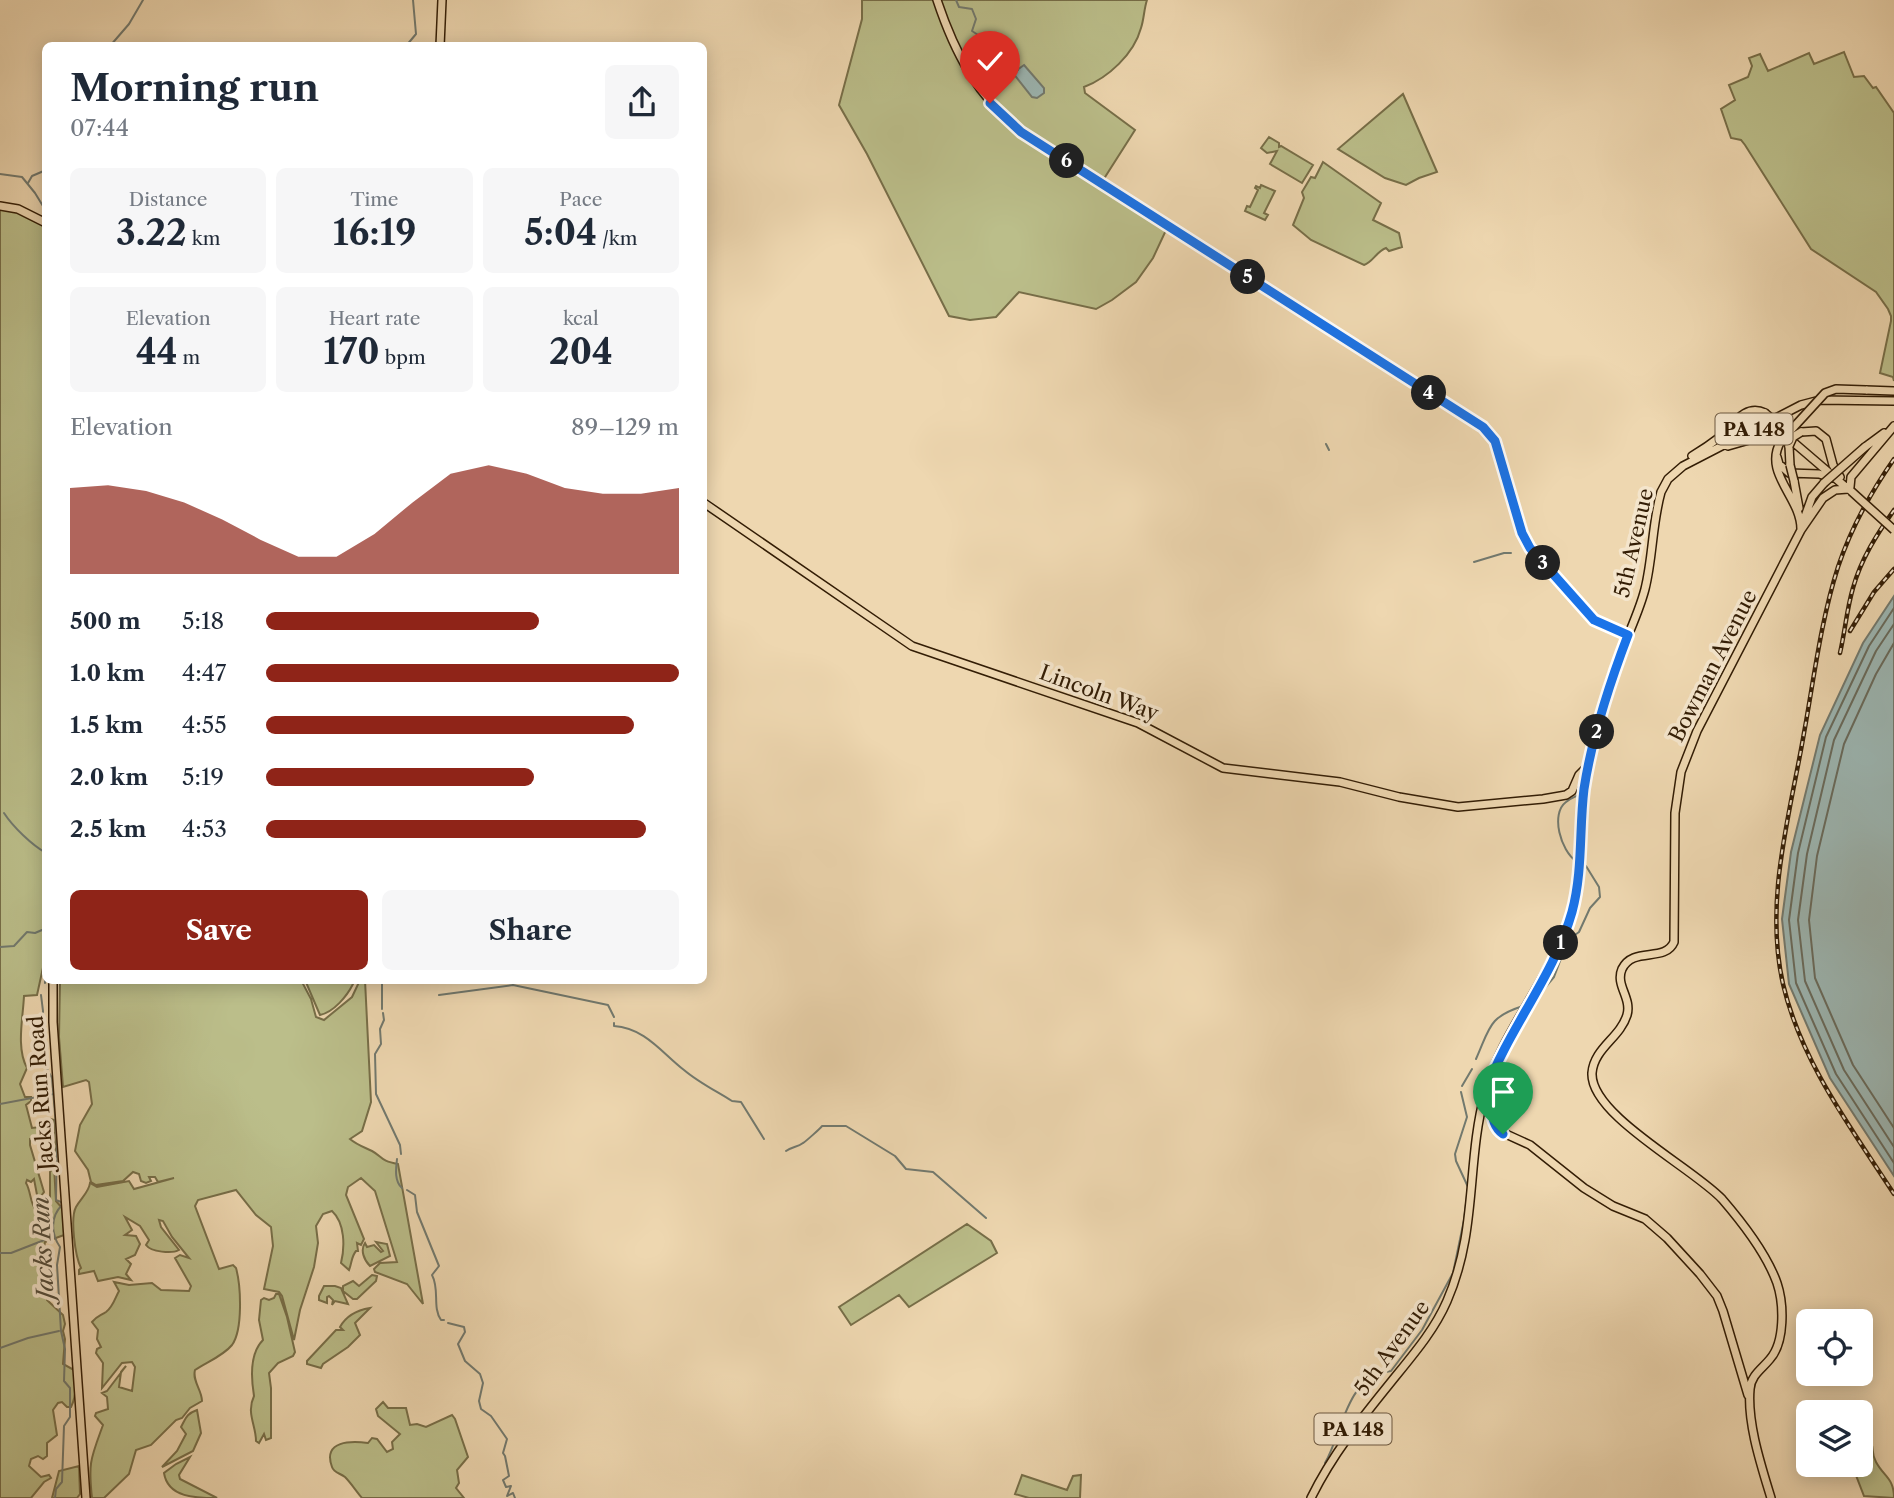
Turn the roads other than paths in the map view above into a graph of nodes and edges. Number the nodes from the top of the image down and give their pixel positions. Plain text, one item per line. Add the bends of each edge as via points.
1 (442, 0) edge
2 (937, 0) edge
3 (440, 42) edge
4 (0, 206) edge
5 (42, 221) edge
6 (1894, 391) edge
7 (1894, 401) edge
8 (1894, 425) edge
9 (1777, 450) junction
10 (1707, 453) junction
11 (1668, 479) junction
12 (1840, 479) junction
13 (1850, 489) junction
14 (707, 505) edge
15 (1800, 514) junction
16 (1894, 528) edge
17 (1801, 530) junction
18 (1635, 614) junction
19 (1611, 629) junction
20 (1628, 635) junction
21 (1589, 765) junction
22 (53, 984) edge
23 (1486, 1090) junction
24 (1742, 1377) junction
25 (1752, 1378) junction
26 (1751, 1406) junction
27 (86, 1498) edge
28 (1311, 1498) edge
29 (1771, 1498) edge

1 - 3 main road
2 - 19 main road via 969,75 1015,127 1477,423 1493,438 1526,542 1588,614
4 - 5 main road
6 - 9 main road, bridge via 1836,388 1825,393
7 - 10 main road, 5th Avenue / PA 148 via 1811,402
8 - 13 main road via 1851,477
8 - 17 main road, bridge via 1824,483 1807,506
9 - 12 main road via 1779,464 1789,473
9 - 15 main road via 1775,465
10 - 11 main road, 5th Avenue / PA 148
10 - 12 main road via 1782,434
11 - 12 main road, bridge via 1743,413 1755,410 1765,413
11 - 18 main road, 5th Avenue / PA 148 via 1657,506 1645,590
12 - 13 main road
12 - 15 main road, bridge via 1824,436 1811,430 1793,437 1790,465
13 - 16 main road, bridge
13 - 17 main road via 1835,490 1823,498
14 - 21 main road, Lincoln Way via 912,646 1138,723 1223,768 1340,782 1458,807 1566,795
15 - 17 main road
17 - 25 main road, Bowman Avenue via 1697,731 1681,772 1675,813 1674,945 1666,952 1631,959 1623,967 1620,976 1628,1004 1624,1022 1594,1060 1592,1081 1597,1094 1629,1126 1722,1199 1766,1260 1778,1285 1780,1339 1770,1359
18 - 19 main road via 1623,627
18 - 20 main road, 5th Avenue / PA 148
19 - 20 main road
20 - 21 main road, 5th Avenue / PA 148 via 1610,680
21 - 23 main road, 5th Avenue / PA 148 via 1571,915 1555,957
22 - 27 main road, Jacks Run Road
23 - 24 main road via 1497,1130 1530,1145 1584,1188 1658,1228 1700,1274 1717,1296
23 - 28 main road, 5th Avenue / PA 148 via 1468,1234 1446,1305 1420,1346 1345,1440
24 - 25 main road
24 - 26 main road
25 - 26 main road
26 - 29 main road

